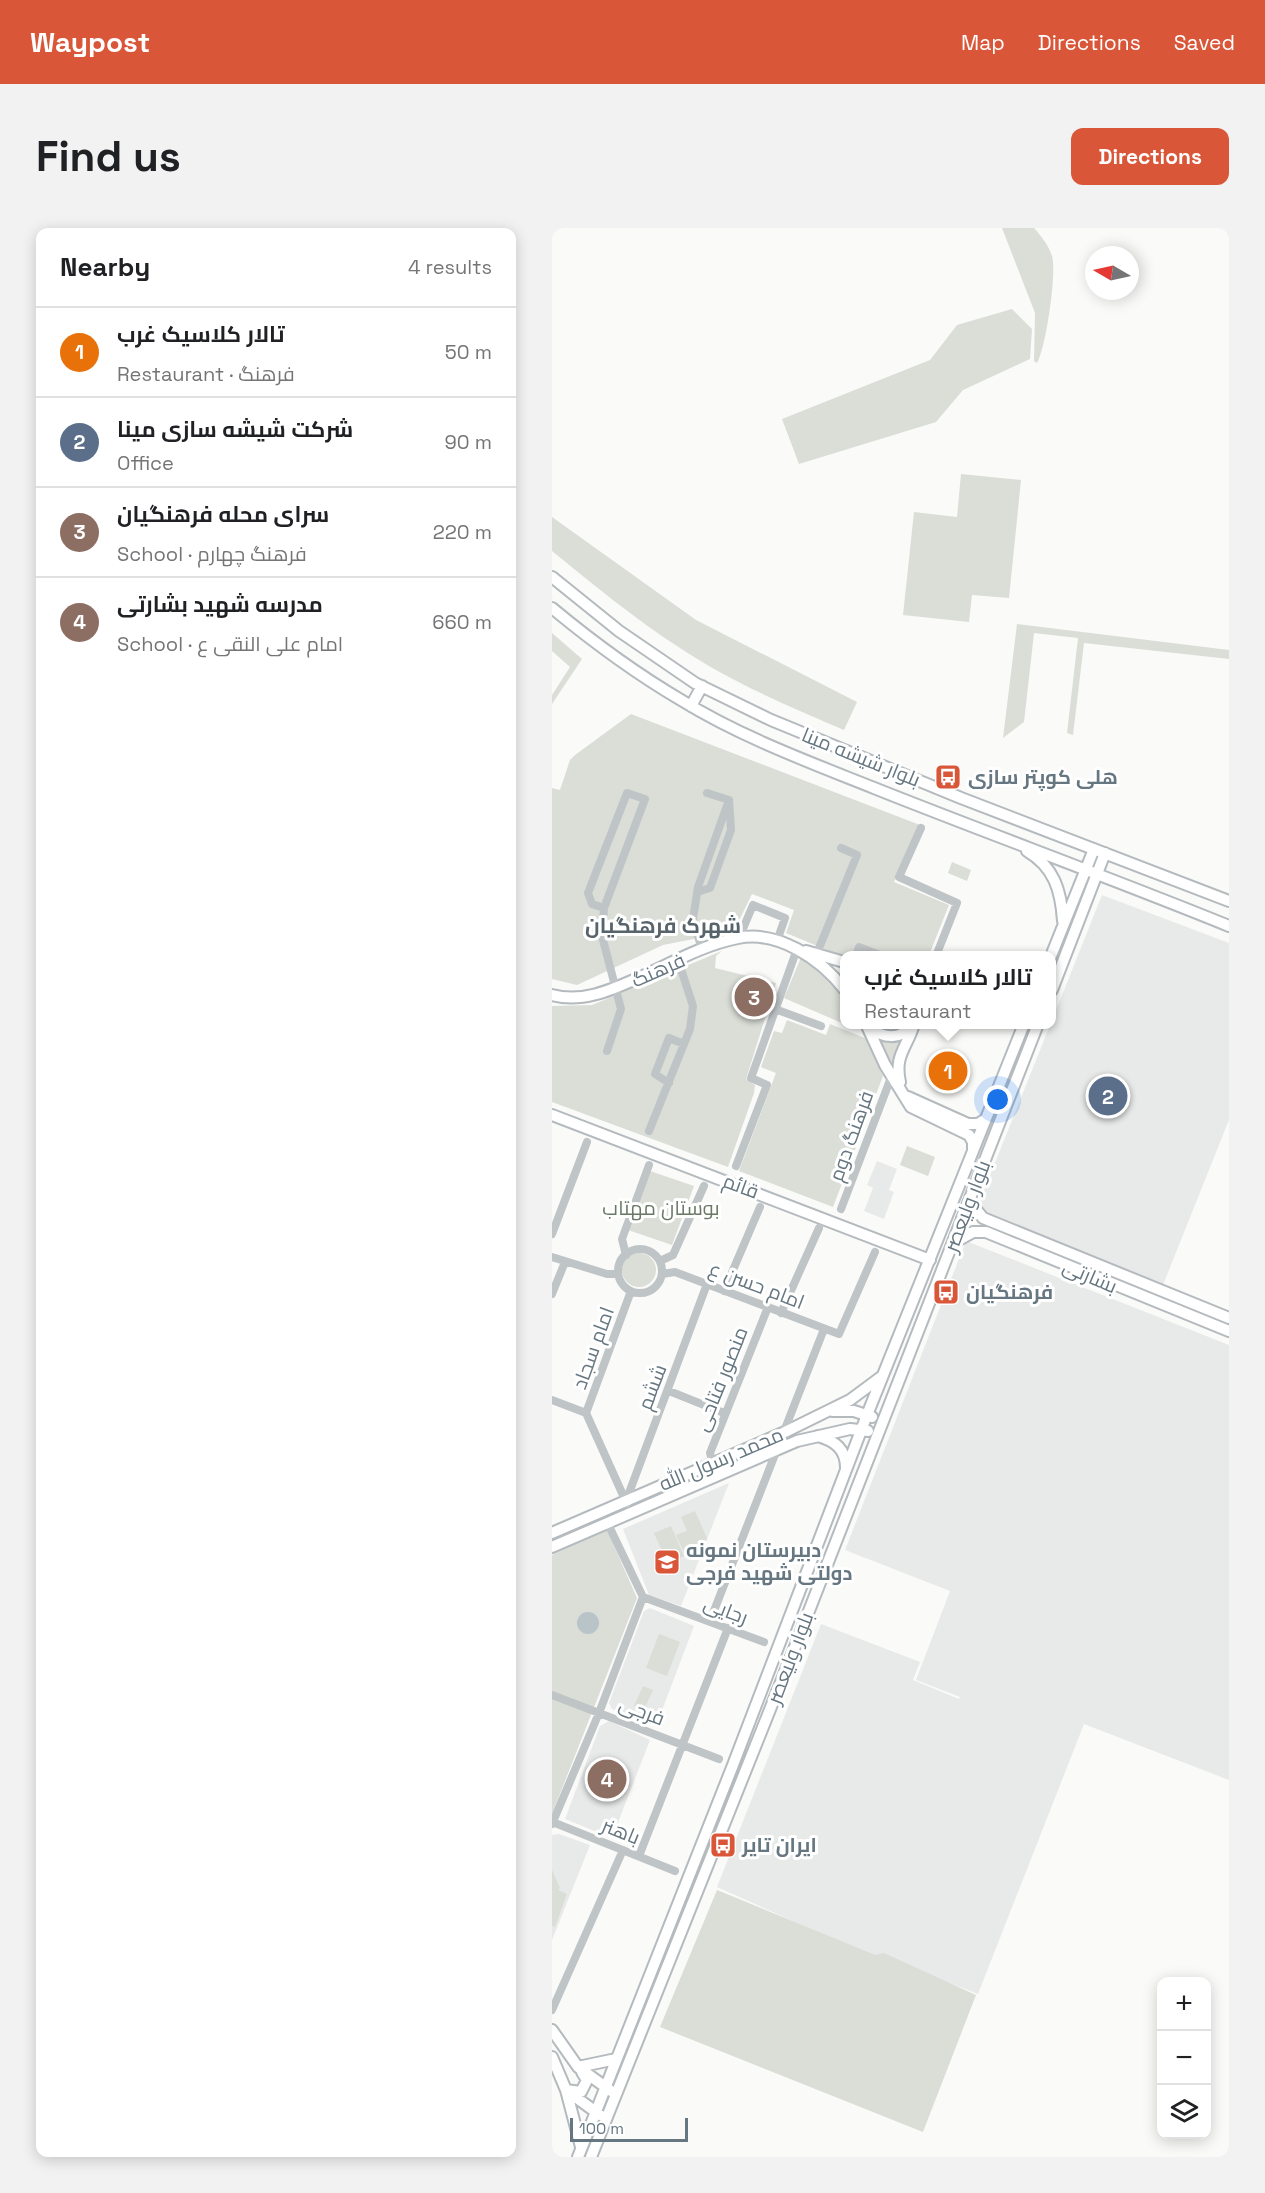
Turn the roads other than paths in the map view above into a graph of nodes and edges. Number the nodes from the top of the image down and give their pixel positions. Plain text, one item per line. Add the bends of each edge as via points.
1 (552, 577) edge
2 (552, 608) edge
3 (702, 686) junction
4 (691, 706) junction
5 (707, 793) dead end
6 (729, 800) junction
7 (921, 828) dead end
8 (1016, 845) junction
9 (841, 848) dead end
10 (1094, 849) junction
11 (1105, 854) junction
12 (1086, 868) junction
13 (1098, 873) junction
14 (698, 892) junction
15 (1229, 901) edge
16 (604, 908) junction
17 (1063, 926) junction
18 (1229, 926) edge
19 (739, 938) junction
20 (777, 941) junction
21 (702, 950) junction
22 (796, 950) junction
23 (858, 951) edge
24 (869, 951) edge
25 (938, 951) edge
26 (1053, 951) edge
27 (817, 953) junction
28 (678, 960) junction
29 (840, 961) edge
30 (1056, 980) edge
31 (840, 984) edge
32 (615, 989) junction
33 (552, 995) edge
34 (775, 1008) junction
35 (821, 1026) dead end
36 (869, 1029) edge
37 (871, 1029) edge
38 (908, 1029) edge
39 (911, 1029) edge
40 (1022, 1029) edge
41 (1036, 1029) edge
42 (684, 1044) junction
43 (607, 1051) dead end
44 (892, 1075) junction
45 (669, 1083) junction
46 (903, 1094) junction
47 (552, 1115) edge
48 (986, 1119) junction
49 (998, 1124) junction
50 (966, 1128) junction
51 (650, 1131) dead end
52 (587, 1142) dead end
53 (976, 1145) junction
54 (988, 1152) junction
55 (971, 1157) junction
56 (649, 1165) dead end
57 (736, 1166) dead end
58 (704, 1186) dead end
59 (969, 1201) junction
60 (760, 1207) dead end
61 (842, 1209) dead end
62 (819, 1228) dead end
63 (552, 1234) edge
64 (953, 1243) junction
65 (875, 1252) dead end
66 (626, 1255) junction
67 (552, 1257) edge
68 (930, 1260) junction
69 (660, 1261) junction
70 (565, 1262) junction
71 (618, 1274) junction
72 (662, 1274) junction
73 (707, 1284) junction
74 (724, 1291) junction
75 (631, 1292) junction
76 (552, 1294) edge
77 (768, 1307) junction
78 (782, 1312) junction
79 (1229, 1318) edge
80 (824, 1329) junction
81 (1229, 1331) edge
82 (884, 1375) junction
83 (669, 1391) junction
84 (552, 1400) edge
85 (586, 1413) junction
86 (724, 1413) junction
87 (867, 1415) junction
88 (814, 1416) junction
89 (881, 1421) junction
90 (863, 1429) junction
91 (785, 1432) junction
92 (820, 1434) junction
93 (877, 1434) junction
94 (778, 1449) junction
95 (713, 1464) junction
96 (846, 1473) junction
97 (626, 1501) junction
98 (632, 1514) junction
99 (608, 1524) junction
100 (552, 1533) edge
101 (552, 1547) edge
102 (643, 1597) junction
103 (710, 1621) junction
104 (728, 1628) junction
105 (764, 1642) dead end
106 (552, 1695) edge
107 (599, 1713) junction
108 (681, 1744) junction
109 (719, 1759) dead end
110 (553, 1823) edge
111 (623, 1850) junction
112 (639, 1857) junction
113 (675, 1871) dead end
114 (552, 2010) edge
115 (552, 2030) edge
116 (552, 2057) edge
117 (616, 2059) junction
118 (578, 2067) junction
119 (604, 2088) junction
120 (566, 2090) junction
121 (616, 2094) junction
122 (594, 2113) junction
123 (606, 2118) junction
124 (579, 2153) edge
125 (591, 2157) edge

1 - 3 main road, بلوار شیشه مینا via 619,631
2 - 4 main road, بلوار شیشه مینا via 602,648
3 - 4 main road
3 - 10 main road, بلوار شیشه مینا via 771,720
4 - 8 main road, بلوار شیشه مینا via 764,743
5 - 6 street
6 - 14 street
6 - 14 street via 731,830 710,888
7 - 25 street via 899,877 957,903
8 - 12 main road, بلوار شیشه مینا
8 - 17 main road via 1055,878
9 - 27 street via 857,855
10 - 11 main road, بلوار شیشه مینا
10 - 12 main road
11 - 13 main road
11 - 15 main road, بلوار شیشه مینا
12 - 13 main road, بلوار شیشه مینا
12 - 17 main road
13 - 18 main road, بلوار شیشه مینا
13 - 30 main road
14 - 21 street via 693,919
16 - 16 street via 645,799 627,793 588,893 592,904
16 - 32 street via 602,936
17 - 26 main road
19 - 20 main road, فرهنگ
19 - 20 street via 753,905 785,918
19 - 21 main road, فرهنگ
20 - 22 main road, فرهنگ
21 - 28 main road, فرهنگ
22 - 27 main road, فرهنگ
22 - 31 main road, فرهنگ via 828,968
22 - 34 street
23 - 24 street via 859,947
27 - 29 main road, فرهنگ
28 - 32 main road, فرهنگ
28 - 42 street via 693,1006
32 - 33 main road, فرهنگ via 583,997
32 - 43 street via 621,1010
34 - 35 street
34 - 57 street via 751,1078 767,1084
36 - 44 main road
37 - 38 main road via 877,1034 894,1036
39 - 46 main road via 897,1067
40 - 48 main road, بلوار ولیعصر
41 - 49 main road, بلوار ولیعصر
42 - 45 street
42 - 45 street via 669,1038 655,1074
44 - 46 main road
44 - 61 street, فرهنگ دوم
45 - 51 street
46 - 50 main road via 911,1107
47 - 68 main road, قائم
48 - 49 main road via 991,1125
48 - 50 main road
48 - 53 main road, بلوار ولیعصر
49 - 54 main road, بلوار ولیعصر
50 - 55 main road via 973,1142
52 - 63 street
53 - 54 main road via 985,1146
53 - 55 main road, بلوار ولیعصر
54 - 59 main road, بلوار ولیعصر
55 - 68 main road, بلوار ولیعصر
56 - 66 street via 622,1239
58 - 69 street via 673,1255
59 - 64 main road, بلوار ولیعصر
59 - 79 main road, بشارتی via 983,1218
60 - 74 street
62 - 78 street
64 - 81 main road, بشارتی via 973,1232 986,1232
64 - 89 main road, بلوار ولیعصر
65 - 80 street, امام حسن ع via 839,1335
66 - 69 street via 644,1250
66 - 71 street
67 - 70 street
68 - 82 main road, بلوار ولیعصر
69 - 72 street
70 - 71 street
70 - 76 street
71 - 75 street
72 - 73 street, امام حسن ع via 675,1272
72 - 75 street via 651,1291
73 - 74 street, امام حسن ع
73 - 83 street, ششم
74 - 77 street, امام حسن ع
75 - 85 street, امام سجاد
77 - 78 street, امام حسن ع
77 - 86 street, منصور فتاحی
78 - 80 street, امام حسن ع
80 - 91 street
82 - 87 main road, بلوار ولیعصر
82 - 88 main road, محمد رسول الله via 850,1400
83 - 86 street
83 - 97 street, ششم
84 - 85 street
85 - 97 street, امام سجاد
86 - 95 street, منصور فتاحی via 710,1453
87 - 88 main road via 844,1409
87 - 89 main road
87 - 90 main road, بلوار ولیعصر
88 - 91 main road, محمد رسول الله
88 - 92 main road via 828,1417 830,1422
89 - 93 main road, بلوار ولیعصر
90 - 92 main road, محمد رسول الله
90 - 93 main road, محمد رسول الله
90 - 96 main road, بلوار ولیعصر
91 - 94 street
91 - 95 main road, محمد رسول الله
92 - 94 main road, محمد رسول الله
92 - 96 main road via 842,1450
93 - 121 main road, بلوار ولیعصر
94 - 98 main road, محمد رسول الله
94 - 103 street
95 - 97 main road, محمد رسول الله
96 - 117 main road, بلوار ولیعصر
97 - 98 street, امام سجاد
97 - 100 main road, محمد رسول الله
98 - 99 main road, محمد رسول الله
99 - 101 main road, محمد رسول الله
99 - 102 street
102 - 103 street, رجایی
102 - 107 street
103 - 104 street, رجایی
104 - 105 street, رجایی
104 - 108 street
106 - 107 street, فرجی
107 - 108 street, فرجی
107 - 110 street
108 - 109 street, فرجی
108 - 112 street
110 - 111 street, باهنر
111 - 112 street, باهنر
111 - 114 street
112 - 113 street, باهنر
115 - 118 main road
116 - 120 main road
117 - 118 main road
117 - 119 main road, بلوار ولیعصر
118 - 119 main road
118 - 120 main road via 586,2085 581,2092
119 - 121 main road
119 - 122 main road, بلوار ولیعصر
120 - 122 main road
120 - 124 main road via 580,2137
121 - 123 main road, بلوار ولیعصر
122 - 123 main road
122 - 124 main road, بلوار ولیعصر
123 - 125 main road, بلوار ولیعصر

